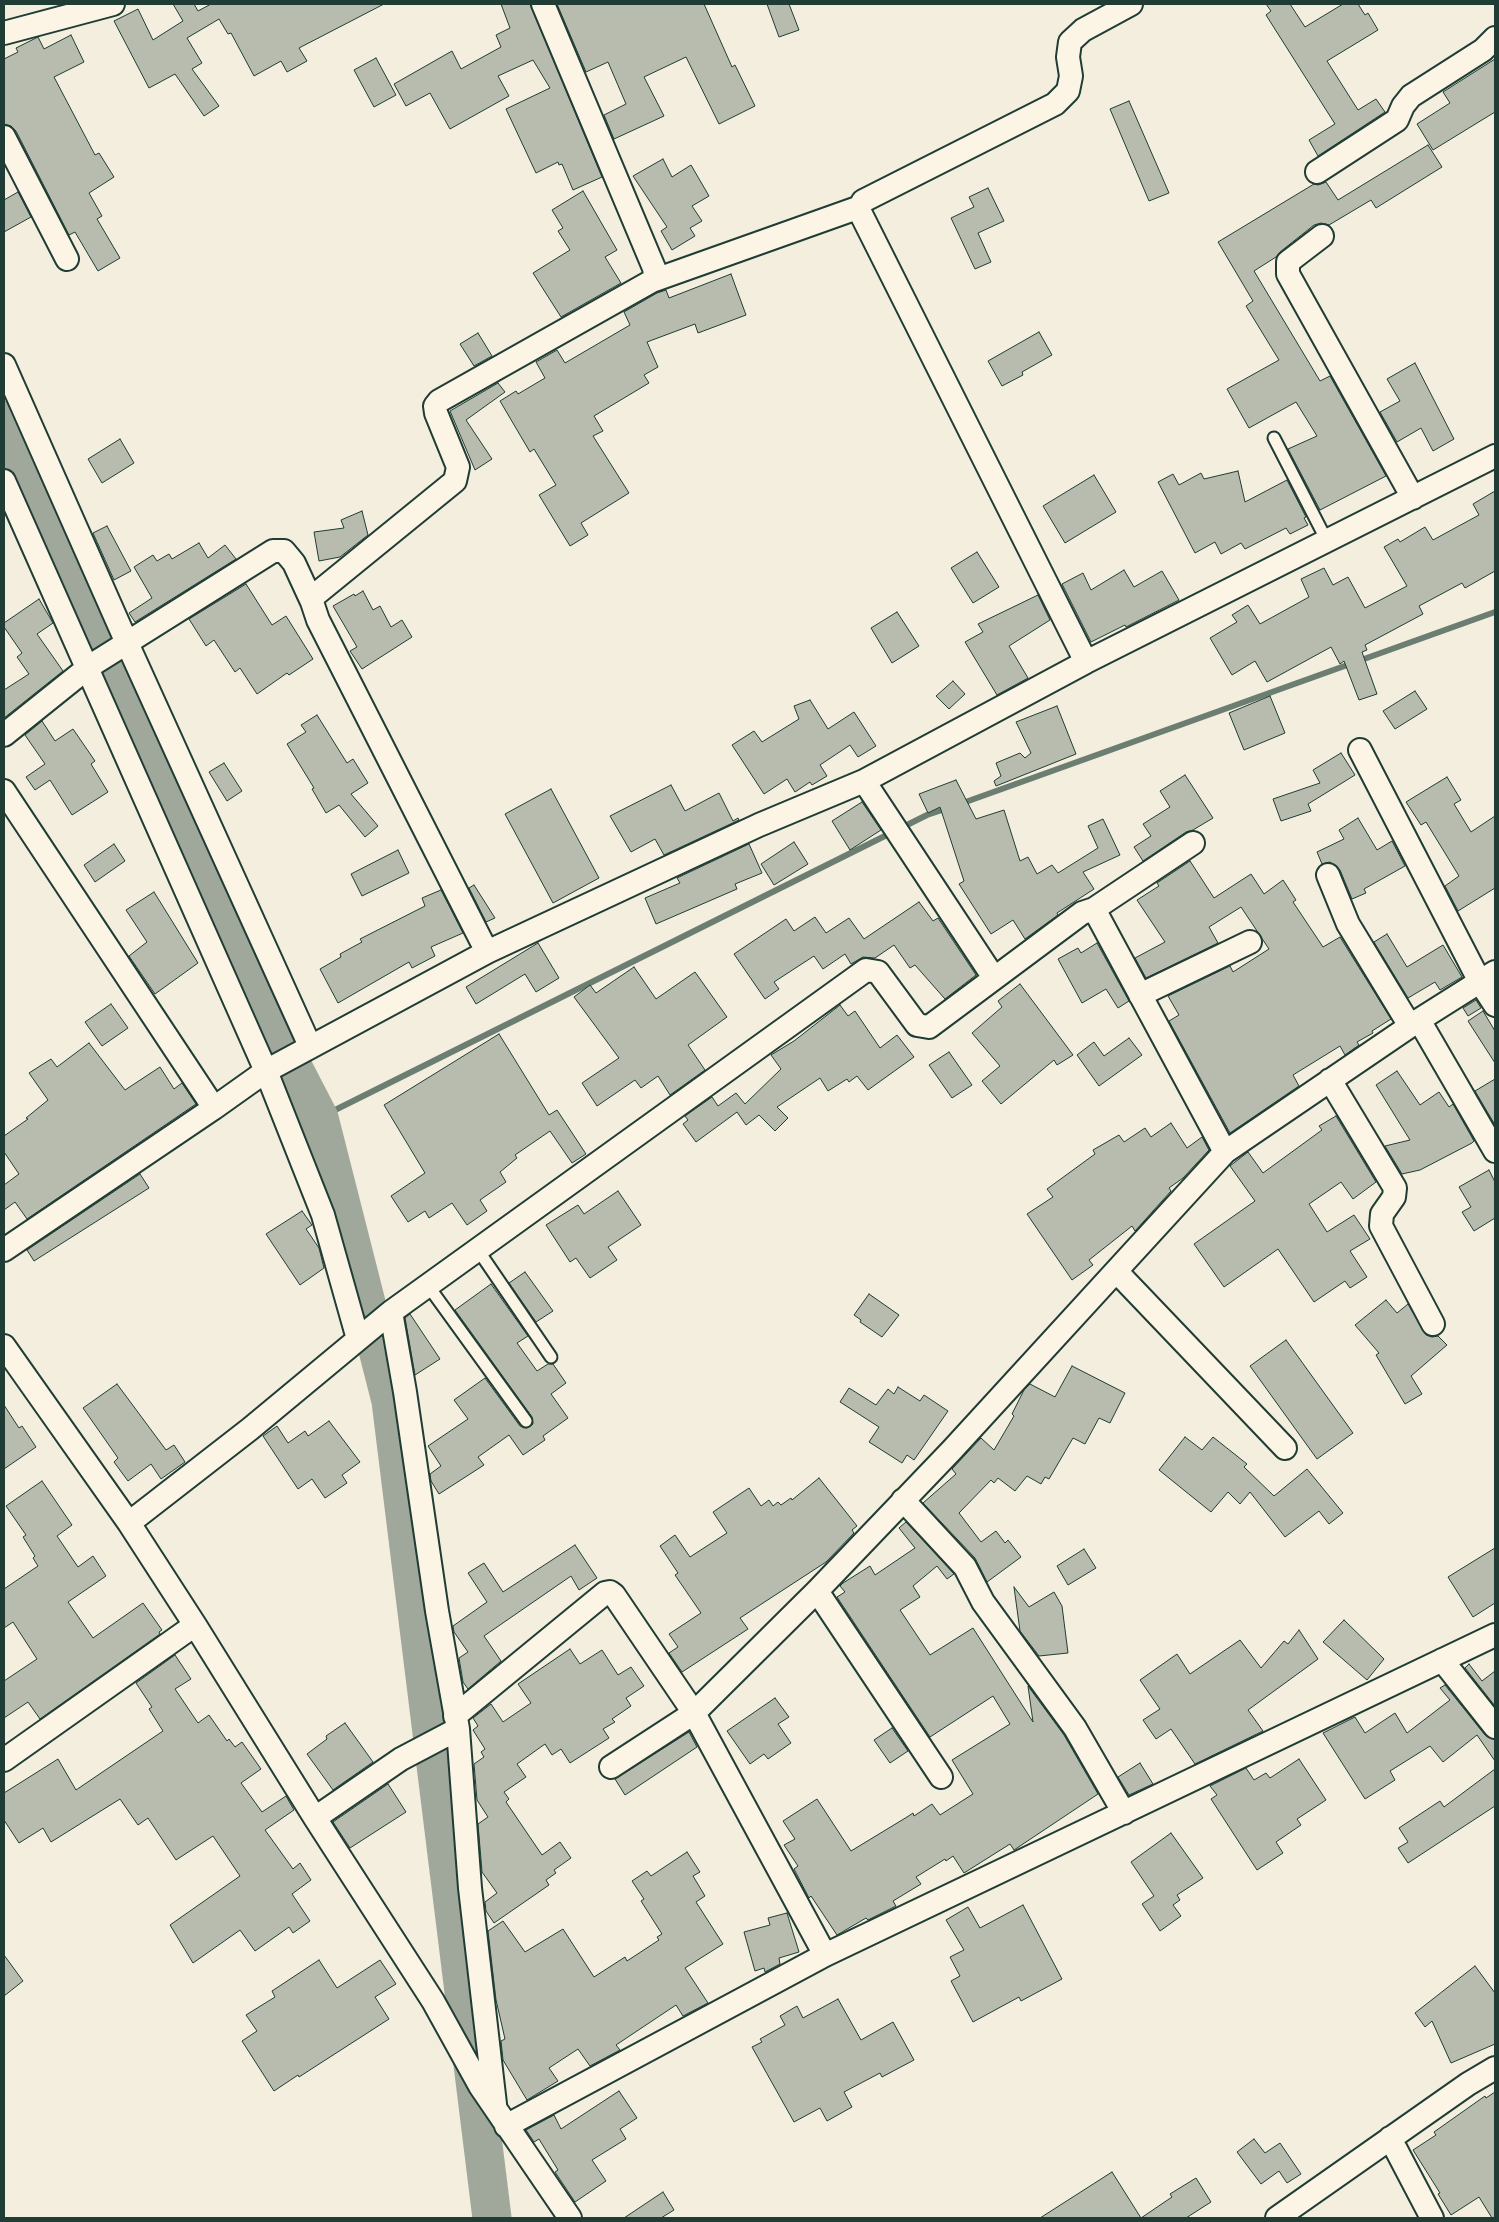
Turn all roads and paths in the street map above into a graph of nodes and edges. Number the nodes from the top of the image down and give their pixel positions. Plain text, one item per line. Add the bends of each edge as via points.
1 (113, 4) edge
2 (542, 4) edge
3 (1132, 4) edge
4 (4, 33) edge
5 (1495, 38) edge
6 (4, 138) edge
7 (1318, 172) dead end
8 (860, 207) junction
9 (1322, 236) dead end
10 (67, 259) dead end
11 (652, 281) junction
12 (4, 365) edge
13 (1274, 438) dead end
14 (1495, 456) edge
15 (4, 481) edge
16 (1413, 498) junction
17 (1327, 540) junction
18 (312, 602) junction
19 (123, 645) junction
20 (1086, 662) junction
21 (88, 668) junction
22 (4, 735) edge
23 (1360, 750) dead end
24 (864, 781) junction
25 (4, 791) edge
26 (1193, 844) dead end
27 (1328, 874) dead end
28 (1094, 909) junction
29 (1250, 942) dead end
30 (487, 952) junction
31 (1488, 977) edge
32 (994, 978) junction
33 (1140, 995) junction
34 (1495, 1004) edge
35 (1415, 1023) junction
36 (287, 1059) junction
37 (1330, 1080) junction
38 (214, 1108) junction
39 (1495, 1151) edge
40 (1225, 1152) junction
41 (4, 1250) edge
42 (478, 1250) junction
43 (1116, 1271) junction
44 (429, 1287) junction
45 (390, 1313) junction
46 (1433, 1324) dead end
47 (361, 1336) junction
48 (4, 1346) edge
49 (551, 1357) dead end
50 (526, 1421) dead end
51 (1285, 1448) dead end
52 (903, 1500) junction
53 (129, 1523) junction
54 (816, 1591) junction
55 (195, 1624) junction
56 (1495, 1635) edge
57 (1442, 1660) junction
58 (694, 1713) junction
59 (451, 1727) junction
60 (1495, 1727) edge
61 (4, 1760) edge
62 (611, 1768) dead end
63 (941, 1777) dead end
64 (1124, 1813) junction
65 (315, 1818) junction
66 (825, 1955) junction
67 (1495, 2068) edge
68 (501, 2118) junction
69 (1390, 2138) junction
70 (570, 2218) edge
71 (1277, 2218) edge
72 (1432, 2218) edge

1 - 4 street
2 - 11 street via 654,268
3 - 8 street via 1083,30 1070,42 1068,57 1072,76 1068,91 1055,104 863,201
5 - 7 street via 1483,50 1411,96 1397,120
6 - 10 street
8 - 11 street
8 - 20 street
9 - 16 street via 1288,262 1288,274
11 - 18 street via 439,401 435,406 436,413 458,467 455,481 315,595
12 - 19 street
13 - 17 lane
14 - 16 street
15 - 21 street
16 - 17 street
17 - 20 street
18 - 19 street via 294,563 284,551 273,551
18 - 30 street via 318,620
19 - 21 street
19 - 36 street
20 - 24 street
21 - 22 street
21 - 36 street
23 - 31 street
24 - 30 street via 759,825
24 - 32 street
25 - 38 street
26 - 28 street
27 - 35 street via 1348,924
28 - 32 street via 1082,913
28 - 33 street
29 - 33 street
30 - 36 street
31 - 34 street
31 - 35 street
32 - 42 street via 929,1027 917,1025 878,972 866,970
33 - 40 street
35 - 37 street
35 - 39 street
36 - 38 street
36 - 47 street via 323,1215
37 - 40 street
37 - 46 street via 1395,1188 1394,1197 1382,1214 1381,1226
38 - 41 street
40 - 43 street
42 - 44 street
42 - 49 lane
43 - 51 street
43 - 52 street
44 - 45 street
44 - 50 lane
45 - 47 street
45 - 59 street via 405,1392
47 - 53 street via 250,1429
48 - 53 street
52 - 54 street
52 - 64 street via 965,1567 983,1602 1075,1728
53 - 55 street
54 - 58 street
54 - 63 street
55 - 61 street
55 - 65 street
56 - 57 street
57 - 60 street
57 - 64 street
58 - 59 street via 610,1592
58 - 62 street
58 - 66 street
59 - 65 street
59 - 68 street
64 - 66 street
65 - 68 street via 433,2001
66 - 68 street
67 - 69 street
68 - 70 street
69 - 71 street
69 - 72 street

